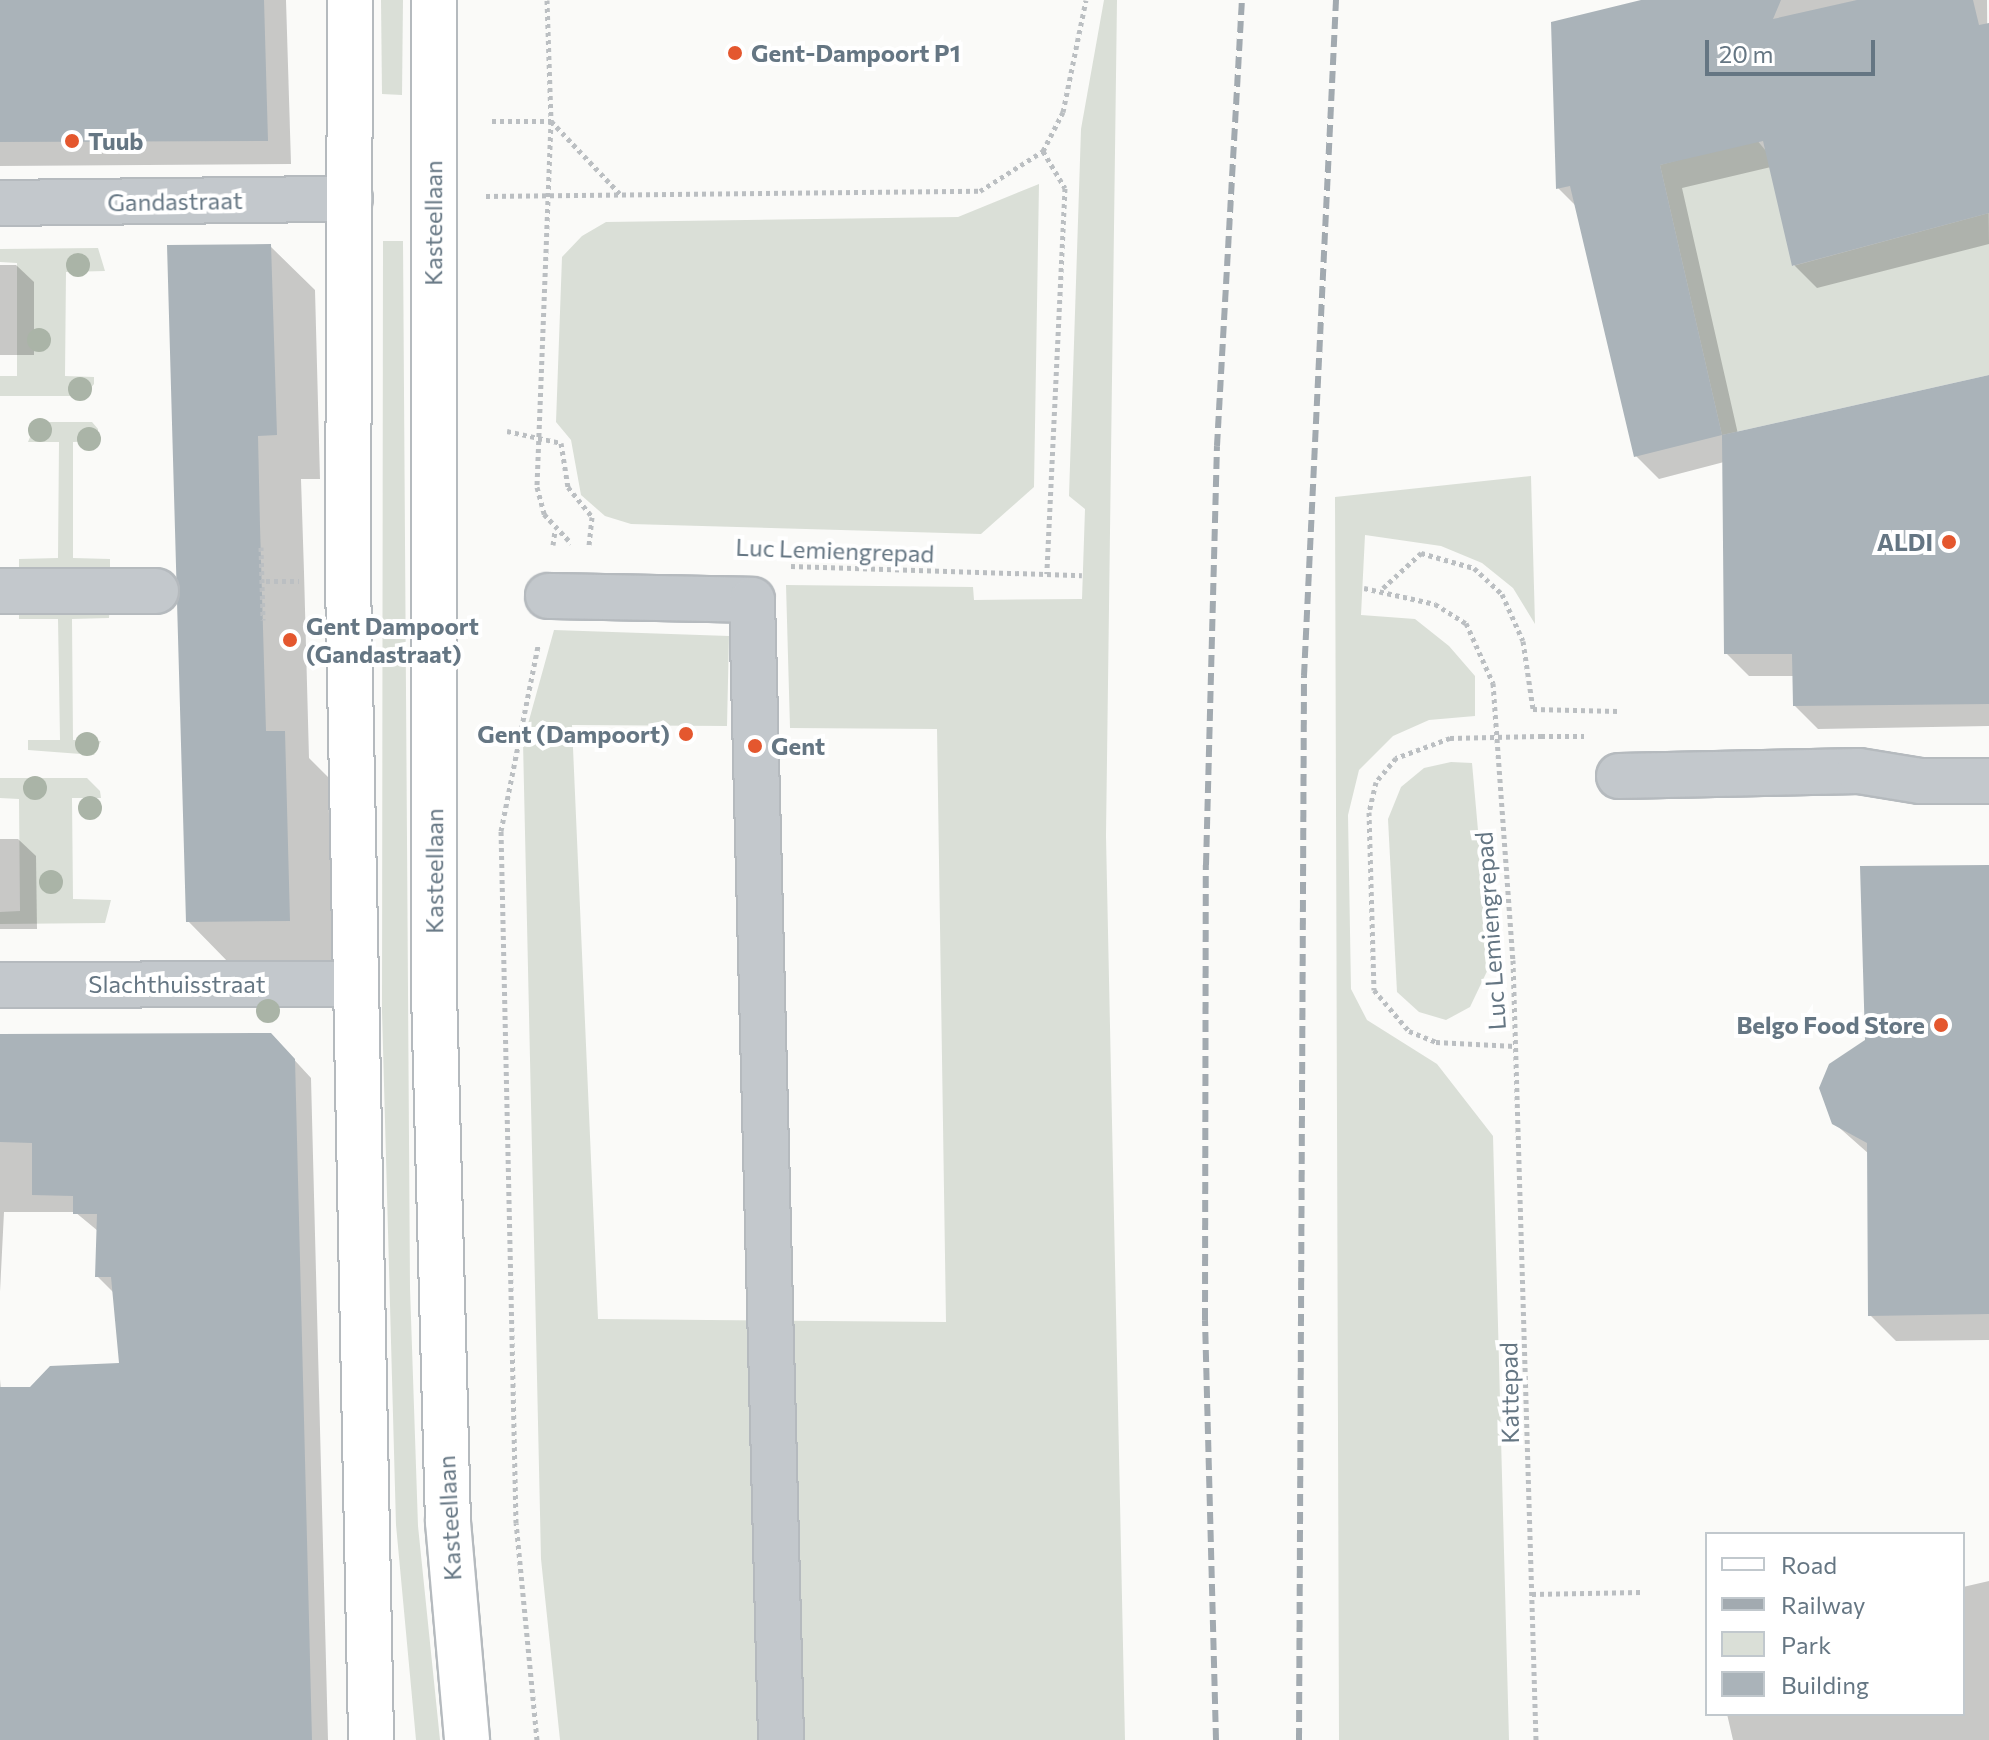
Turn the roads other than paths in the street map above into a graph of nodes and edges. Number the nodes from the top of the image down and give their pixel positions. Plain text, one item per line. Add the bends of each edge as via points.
1 (350, 0) edge
2 (434, 0) edge
3 (350, 199) junction
4 (0, 203) edge
5 (0, 591) edge
6 (156, 591) dead end
7 (566, 597) road end
8 (1619, 776) dead end
9 (1989, 781) edge
10 (354, 984) junction
11 (0, 985) edge
12 (371, 1740) edge
13 (467, 1740) edge
14 (781, 1740) edge

1 - 3 main road
2 - 13 main road, Kasteellaan via 434,992 448,1522
3 - 4 street, Gandastraat
3 - 10 main road
5 - 6 street
7 - 14 street via 752,600
8 - 9 street via 1859,771 1920,781
10 - 11 street, Slachthuisstraat
10 - 12 main road

